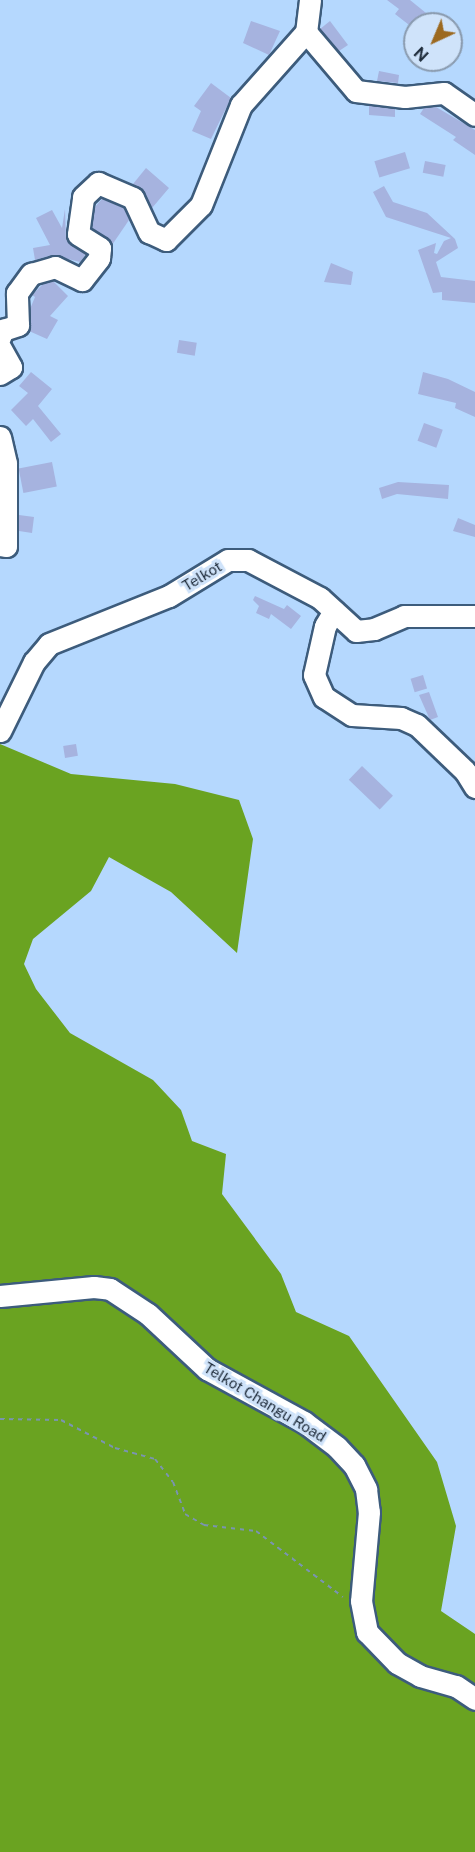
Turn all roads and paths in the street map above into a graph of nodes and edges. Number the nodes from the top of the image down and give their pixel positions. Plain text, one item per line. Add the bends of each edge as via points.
1 (310, 0) edge
2 (306, 32) junction
3 (475, 115) edge
4 (0, 337) edge
5 (0, 347) edge
6 (0, 374) edge
7 (0, 437) edge
8 (0, 545) edge
9 (334, 611) junction
10 (475, 616) edge
11 (0, 731) edge
12 (475, 787) edge
13 (0, 1296) edge
14 (0, 1419) edge
15 (362, 1615) junction
16 (475, 1699) edge

1 - 2 street
2 - 3 street via 356,91 405,97 444,93
2 - 4 street via 241,105 201,205 166,240 149,232 133,198 98,183 83,197 78,234 100,248 99,258 82,280 55,267 31,274 17,293 18,325 3,330
5 - 6 street via 11,367
7 - 8 street via 6,464 6,546
9 - 10 street, Telkot via 347,626 365,632 404,616
9 - 11 street, Telkot via 320,598 260,565 238,558 228,560 169,596 49,644 34,662
9 - 12 street via 325,626 314,675 324,698 352,715 401,718 417,725 465,771
13 - 15 street, Telkot Changu Road via 94,1287 110,1289 148,1314 207,1369 304,1422 337,1447 354,1465 366,1489 369,1512
14 - 15 path via 61,1420 115,1448 155,1459 173,1482 185,1514 204,1525 256,1531 317,1575
15 - 16 street via 367,1632 397,1663 420,1676 456,1686

